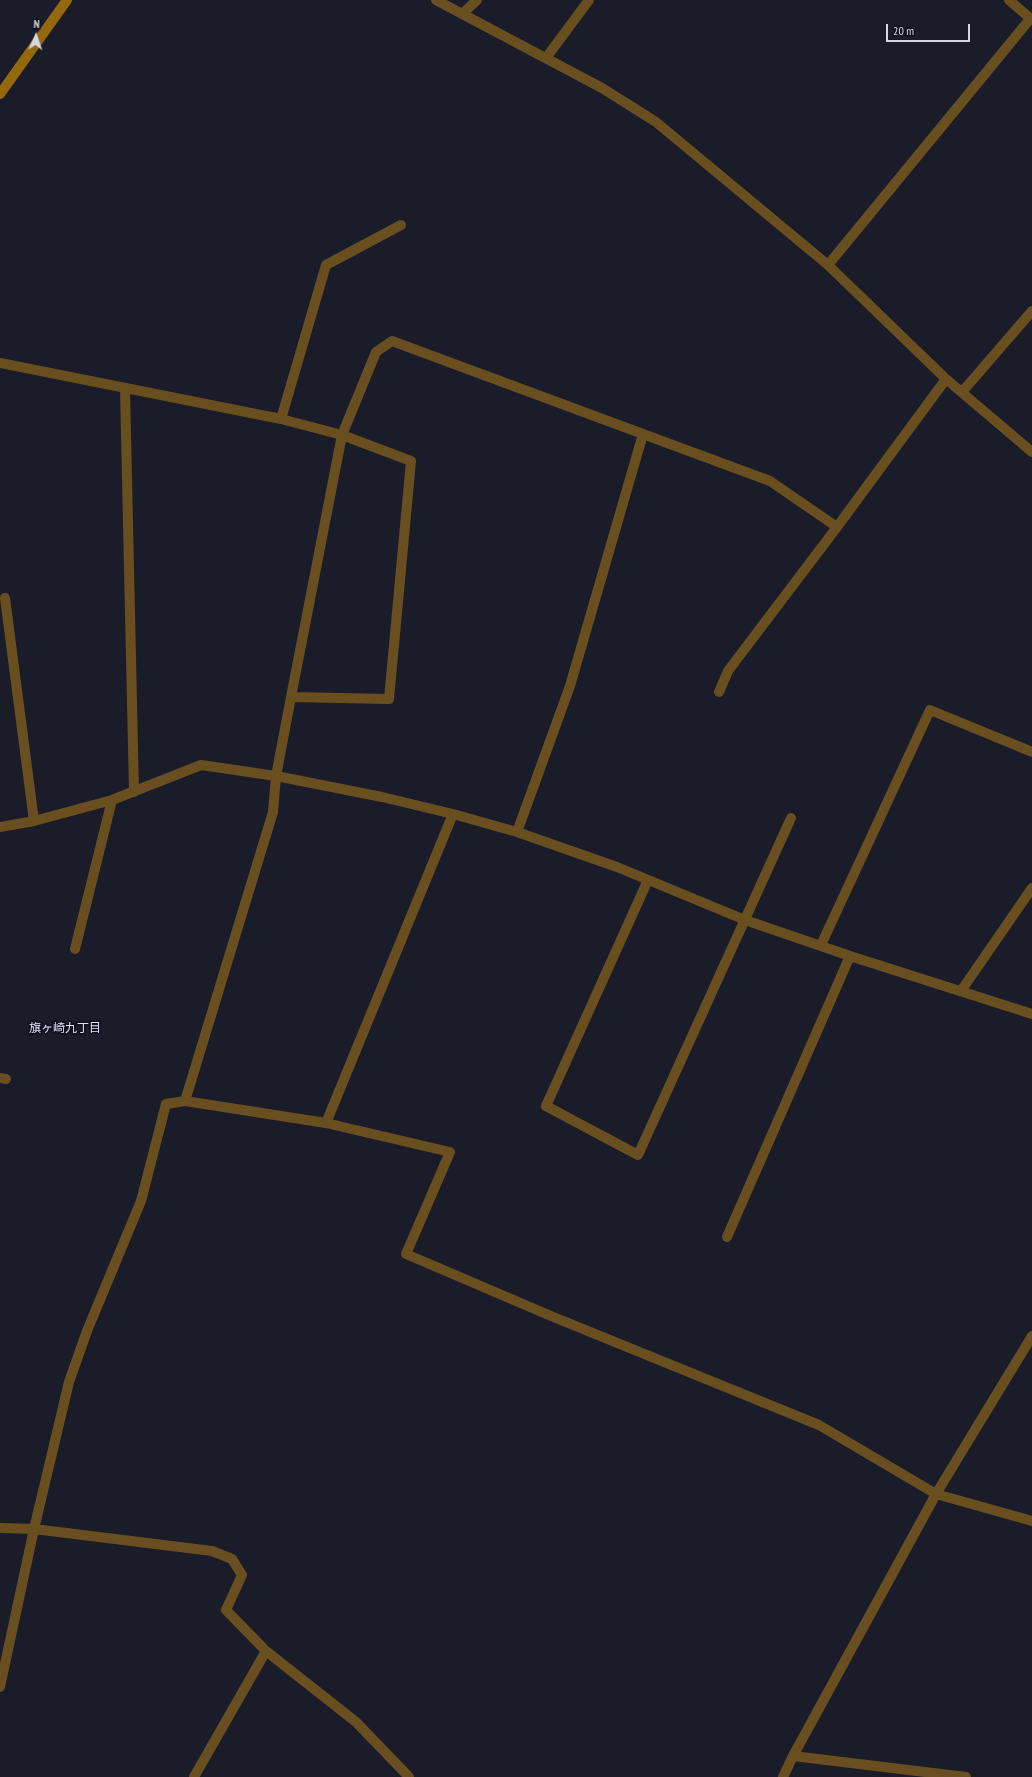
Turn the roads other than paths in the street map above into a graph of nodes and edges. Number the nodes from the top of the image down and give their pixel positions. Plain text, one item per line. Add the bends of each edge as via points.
1 (67, 0) edge
2 (436, 0) edge
3 (477, 0) edge
4 (589, 0) edge
5 (1008, 0) edge
6 (462, 14) junction
7 (1031, 19) edge
8 (546, 58) junction
9 (0, 94) edge
10 (400, 225) dead end
11 (828, 265) junction
12 (1032, 311) edge
13 (0, 363) edge
14 (946, 379) junction
15 (125, 389) junction
16 (962, 392) junction
17 (281, 419) junction
18 (643, 434) junction
19 (342, 436) junction
20 (1032, 452) edge
21 (837, 527) junction
22 (6, 598) dead end
23 (719, 692) dead end
24 (291, 697) junction
25 (1032, 752) edge
26 (276, 776) junction
27 (134, 792) junction
28 (112, 800) junction
29 (453, 814) junction
30 (791, 818) dead end
31 (34, 821) junction
32 (0, 827) edge
33 (517, 832) junction
34 (648, 880) junction
35 (1032, 888) edge
36 (745, 920) junction
37 (821, 945) junction
38 (75, 949) dead end
39 (850, 956) junction
40 (961, 991) junction
41 (1032, 1014) edge
42 (185, 1101) junction
43 (326, 1123) junction
44 (727, 1237) dead end
45 (1032, 1337) edge
46 (936, 1494) junction
47 (1032, 1521) edge
48 (0, 1528) edge
49 (34, 1529) junction
50 (266, 1651) junction
51 (0, 1687) edge
52 (793, 1756) junction
53 (194, 1777) edge
54 (409, 1777) edge
55 (784, 1777) edge
56 (966, 1777) edge

1 - 9 street
2 - 6 street
3 - 6 street
4 - 8 street
5 - 7 street
6 - 8 street
7 - 11 street
8 - 11 street via 602,88 656,122
10 - 17 street via 326,265
11 - 14 street
12 - 16 street
13 - 15 street
14 - 16 street
14 - 21 street
15 - 17 street
15 - 27 street
16 - 20 street
17 - 19 street
18 - 19 street via 392,341 376,352
18 - 21 street via 770,481
18 - 33 street via 570,686
19 - 24 street
19 - 24 street via 411,461 389,699
21 - 23 street via 728,671
22 - 31 street
24 - 26 street
25 - 37 street via 930,710
26 - 27 street via 201,765
26 - 29 street
26 - 42 street via 273,812
27 - 28 street
28 - 31 street
28 - 38 street
29 - 33 street
29 - 43 street
30 - 36 street
31 - 32 street
33 - 34 street
34 - 36 street
34 - 36 street via 546,1106 638,1154
35 - 40 street
36 - 37 street
37 - 39 street
39 - 40 street
39 - 44 street
40 - 41 street
42 - 43 street
42 - 49 street via 166,1104 141,1201 87,1331 69,1382
43 - 46 street via 450,1152 406,1254 819,1425
45 - 46 street
46 - 47 street
46 - 52 street
48 - 49 street
49 - 50 street via 212,1551 232,1559 242,1575 226,1610
49 - 51 street
50 - 53 street
50 - 54 street via 356,1722
52 - 55 street
52 - 56 street

